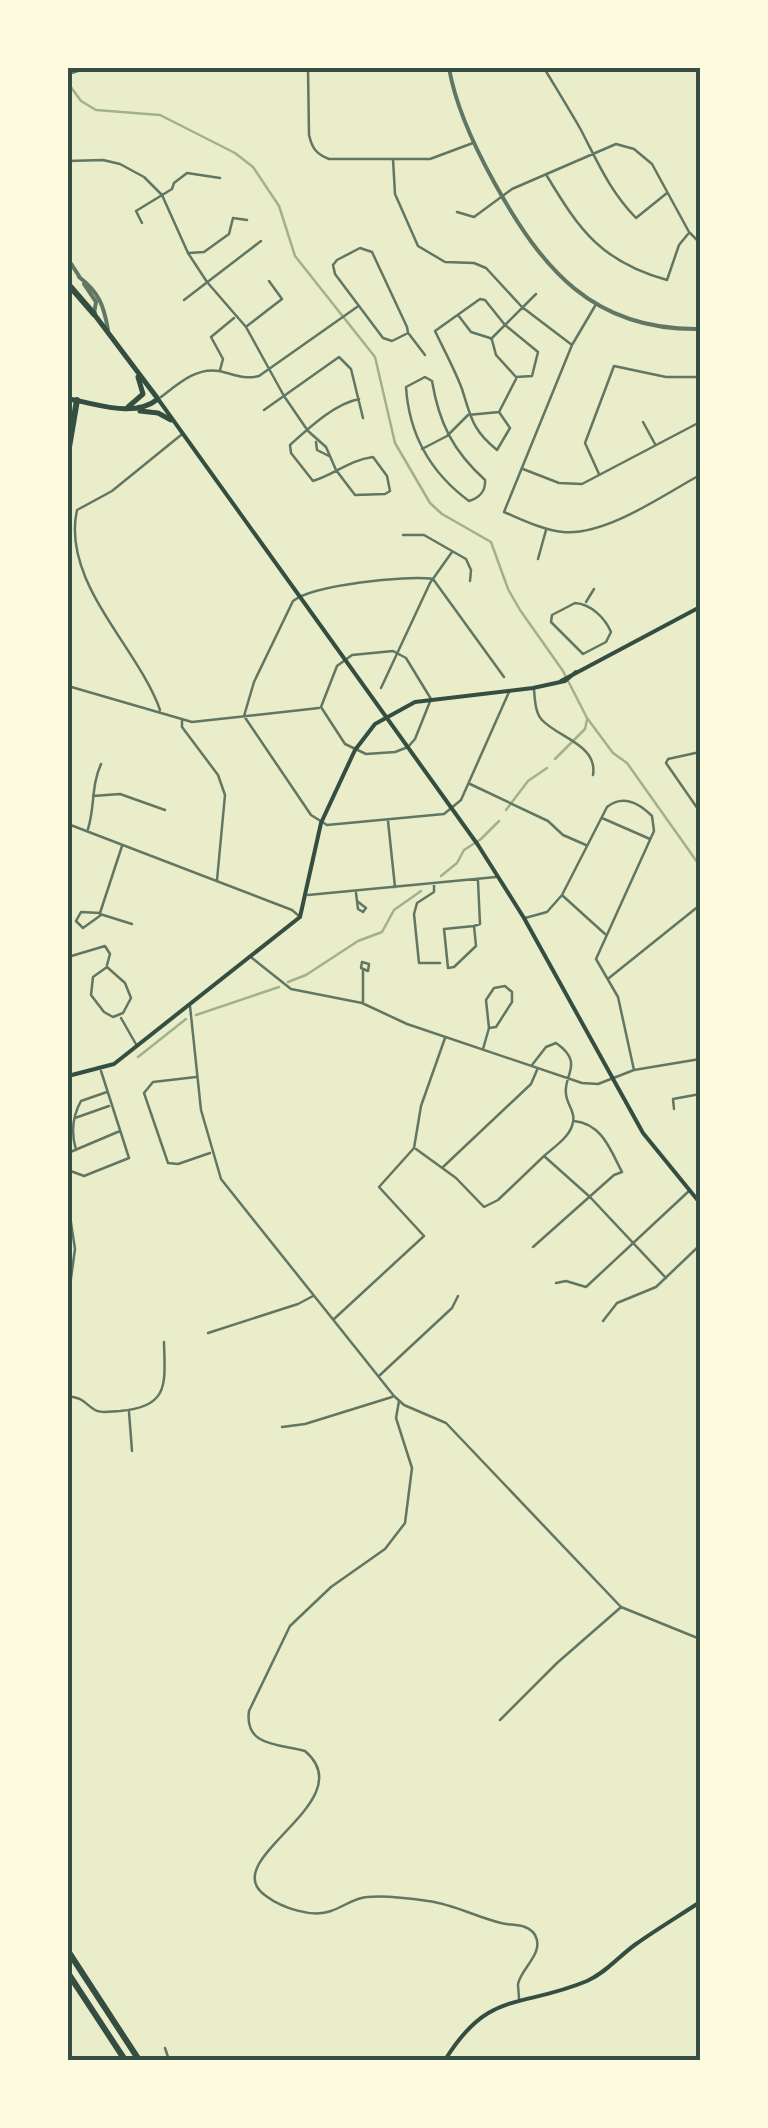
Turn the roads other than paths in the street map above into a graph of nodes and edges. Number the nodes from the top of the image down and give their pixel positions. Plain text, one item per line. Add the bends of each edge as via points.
1 (85, 68) edge
2 (95, 68) edge
3 (176, 68) edge
4 (308, 68) edge
5 (449, 68) edge
6 (544, 68) edge
7 (71, 72) edge
8 (474, 142) junction
9 (591, 153) junction
10 (393, 160) junction
11 (68, 161) edge
12 (546, 174) junction
13 (220, 178) dead end
14 (667, 193) junction
15 (501, 195) junction
16 (162, 196) junction
17 (457, 212) dead end
18 (247, 220) dead end
19 (142, 223) dead end
20 (689, 232) junction
21 (261, 241) dead end
22 (700, 244) edge
23 (188, 253) junction
24 (68, 259) edge
25 (80, 276) junction
26 (269, 281) dead end
27 (206, 282) junction
28 (68, 284) edge
29 (536, 294) dead end
30 (184, 300) dead end
31 (596, 304) junction
32 (358, 306) junction
33 (522, 308) junction
34 (94, 314) junction
35 (458, 315) junction
36 (236, 316) junction
37 (505, 324) junction
38 (246, 327) junction
39 (700, 329) edge
40 (408, 333) junction
41 (109, 335) junction
42 (491, 339) junction
43 (572, 346) junction
44 (425, 355) dead end
45 (132, 366) junction
46 (270, 369) junction
47 (220, 372) junction
48 (700, 377) edge
49 (516, 378) junction
50 (284, 396) junction
51 (72, 399) edge
52 (158, 399) junction
53 (359, 399) junction
54 (128, 409) junction
55 (264, 410) dead end
56 (499, 412) junction
57 (468, 415) junction
58 (363, 418) dead end
59 (171, 420) junction
60 (644, 422) dead end
61 (700, 422) edge
62 (308, 431) junction
63 (183, 434) junction
64 (448, 436) junction
65 (316, 440) junction
66 (656, 445) junction
67 (422, 449) junction
68 (68, 453) edge
69 (328, 456) junction
70 (522, 469) junction
71 (336, 470) junction
72 (600, 474) junction
73 (700, 475) edge
74 (546, 529) junction
75 (403, 535) dead end
76 (452, 552) junction
77 (538, 559) dead end
78 (433, 579) junction
79 (470, 581) dead end
80 (594, 589) dead end
81 (300, 596) junction
82 (585, 604) junction
83 (700, 607) edge
84 (606, 642) junction
85 (398, 654) junction
86 (612, 654) junction
87 (346, 659) junction
88 (504, 677) dead end
89 (68, 686) edge
90 (381, 688) dead end
91 (533, 688) junction
92 (510, 691) junction
93 (431, 699) junction
94 (321, 708) junction
95 (160, 710) junction
96 (244, 716) junction
97 (386, 716) junction
98 (182, 720) junction
99 (408, 747) junction
100 (355, 750) junction
101 (700, 752) edge
102 (100, 764) dead end
103 (593, 775) dead end
104 (469, 784) junction
105 (94, 796) junction
106 (451, 808) junction
107 (165, 810) dead end
108 (700, 812) edge
109 (601, 817) junction
110 (388, 820) junction
111 (321, 823) junction
112 (68, 824) edge
113 (88, 831) junction
114 (650, 840) junction
115 (123, 844) junction
116 (588, 846) junction
117 (498, 877) junction
118 (216, 880) junction
119 (478, 880) junction
120 (434, 884) junction
121 (395, 887) junction
122 (355, 892) junction
123 (562, 894) junction
124 (308, 896) junction
125 (358, 901) dead end
126 (700, 905) edge
127 (300, 917) junction
128 (524, 918) junction
129 (132, 924) dead end
130 (474, 926) junction
131 (606, 935) junction
132 (68, 957) edge
133 (251, 958) junction
134 (440, 963) dead end
135 (107, 967) junction
136 (363, 971) dead end
137 (608, 979) junction
138 (362, 1003) junction
139 (190, 1004) junction
140 (120, 1016) junction
141 (490, 1028) junction
142 (445, 1037) junction
143 (137, 1048) junction
144 (482, 1050) junction
145 (700, 1059) edge
146 (532, 1066) junction
147 (538, 1068) junction
148 (100, 1069) junction
149 (634, 1070) junction
150 (198, 1076) junction
151 (68, 1078) edge
152 (612, 1078) junction
153 (570, 1079) junction
154 (106, 1092) junction
155 (700, 1094) edge
156 (111, 1105) junction
157 (674, 1109) dead end
158 (74, 1118) junction
159 (574, 1121) junction
160 (120, 1132) junction
161 (414, 1148) junction
162 (76, 1150) junction
163 (68, 1153) edge
164 (212, 1153) junction
165 (544, 1156) junction
166 (441, 1168) junction
167 (68, 1170) edge
168 (690, 1192) junction
169 (590, 1197) junction
170 (68, 1203) edge
171 (700, 1204) edge
172 (633, 1243) junction
173 (700, 1245) edge
174 (533, 1247) dead end
175 (666, 1278) junction
176 (556, 1283) dead end
177 (314, 1295) junction
178 (458, 1296) dead end
179 (68, 1300) edge
180 (334, 1320) junction
181 (602, 1321) dead end
182 (208, 1332) dead end
183 (164, 1342) dead end
184 (378, 1376) junction
185 (68, 1396) edge
186 (394, 1396) junction
187 (399, 1401) junction
188 (128, 1410) junction
189 (282, 1426) dead end
190 (132, 1451) dead end
191 (621, 1607) junction
192 (700, 1639) edge
193 (500, 1720) dead end
194 (700, 1902) edge
195 (68, 1951) edge
196 (68, 1975) edge
197 (519, 2000) junction
198 (164, 2048) dead end
199 (125, 2060) edge
200 (139, 2060) edge
201 (169, 2060) edge
202 (445, 2060) edge

1 - 7 street
2 - 3 street
4 - 10 street via 308,135 318,154
5 - 8 street
6 - 9 street
8 - 10 street via 438,158
8 - 15 street
9 - 12 street
9 - 14 street via 616,144 634,149 652,164
9 - 14 street via 636,218
10 - 33 street via 395,194 418,246 445,262 486,268
11 - 16 street via 120,164
12 - 15 street
12 - 20 street via 587,236 640,272 666,280
13 - 16 street via 187,173
14 - 20 street
15 - 17 street via 474,217
15 - 31 street via 544,260
16 - 19 street via 136,211
16 - 23 street
18 - 23 street via 233,218 229,234 204,252
20 - 22 street
21 - 27 street
23 - 27 street
24 - 25 street
25 - 34 street via 96,302
25 - 41 street via 103,304
26 - 38 street via 282,299
27 - 30 street
27 - 36 street
28 - 34 highway
29 - 33 street
31 - 39 street via 642,323
31 - 43 street
32 - 40 street via 388,341
32 - 40 street via 333,265 366,248
32 - 46 street
33 - 37 street
33 - 43 street
34 - 41 main road
35 - 37 street via 480,299
35 - 42 street via 471,332
35 - 57 street via 435,331
36 - 38 street
36 - 47 street via 211,337
37 - 42 street
37 - 49 street via 538,352 532,376
38 - 46 street
40 - 44 street
41 - 45 main road
42 - 49 street
43 - 70 street
45 - 52 main road
45 - 54 main road via 143,394
46 - 47 street via 252,378
46 - 50 street
47 - 52 street via 195,374
48 - 72 street via 614,366 585,442
49 - 56 street
50 - 53 street via 339,357 351,368
50 - 55 street
50 - 62 street
51 - 54 main road
51 - 68 highway
52 - 54 main road
52 - 59 main road
53 - 58 street
53 - 62 street
54 - 59 main road
56 - 57 street
56 - 57 street via 510,428 497,450
57 - 64 street
59 - 63 main road
60 - 66 street
61 - 66 street
62 - 65 street
62 - 71 street via 290,448 308,478 318,481
63 - 81 main road
63 - 95 street via 76,517 76,548 96,600
64 - 67 street
64 - 67 street via 430,378 406,387
64 - 67 street via 485,480 475,499 469,502 444,480
65 - 69 street
65 - 69 street via 317,450
66 - 72 street
69 - 71 street
70 - 72 street via 570,486
70 - 74 street via 504,512
71 - 71 street via 372,457 390,491 355,496
73 - 74 street via 599,528
74 - 77 street
75 - 76 street via 424,535
76 - 78 street
76 - 79 street via 470,564
78 - 81 street
78 - 85 street
78 - 88 street
80 - 82 street
81 - 87 main road
81 - 96 street
82 - 84 street via 607,623
82 - 84 street via 556,612 552,625 581,654
83 - 86 main road
84 - 86 street
85 - 87 street
85 - 90 street
85 - 93 street
86 - 91 main road
87 - 94 street
87 - 97 main road
89 - 95 street
91 - 92 main road
91 - 103 street via 542,720 590,755
92 - 93 main road
92 - 104 street
93 - 97 main road
93 - 99 street
94 - 96 street
94 - 100 street
95 - 98 street
96 - 98 street
96 - 111 street
97 - 99 main road
97 - 100 main road
98 - 118 street via 225,795
99 - 100 street
99 - 106 main road
100 - 111 main road
101 - 108 street via 666,762
102 - 105 street
104 - 106 street
104 - 116 street
105 - 107 street via 120,794
105 - 113 street
106 - 110 street
106 - 117 main road
109 - 114 street
109 - 114 street via 612,802 639,804 654,823
109 - 116 street
110 - 111 street
110 - 121 street
111 - 124 main road
112 - 113 street
113 - 115 street
114 - 131 street
115 - 118 street
115 - 129 street via 100,914
116 - 123 street
117 - 119 street
117 - 128 main road
118 - 127 street
119 - 120 street
119 - 130 street via 482,918
120 - 121 street
120 - 134 street via 414,914 419,963
121 - 122 street
122 - 124 street
122 - 125 street
123 - 128 street via 547,912
123 - 131 street
124 - 127 main road
126 - 137 street
127 - 133 main road
128 - 152 main road
130 - 130 street via 476,946 448,968 444,929
131 - 137 street via 596,959
132 - 135 street via 105,946
133 - 138 street via 290,989
133 - 139 main road
135 - 140 street via 126,982 132,998
135 - 140 street via 93,977 91,996 104,1012
136 - 138 street
137 - 149 street
138 - 142 street
139 - 143 main road
139 - 150 street
140 - 143 street
141 - 141 street via 512,1002 506,986 494,988 486,1000
141 - 144 street
142 - 144 street
142 - 161 street via 420,1106
143 - 148 main road
144 - 146 street
145 - 149 street
146 - 147 street
146 - 153 street via 546,1047 558,1044 570,1062
147 - 153 street
147 - 166 street via 531,1084
148 - 151 main road
148 - 154 street
149 - 152 street
150 - 164 street
150 - 164 street via 153,1082 144,1093 168,1163
152 - 153 street via 590,1084
152 - 168 main road via 643,1133
153 - 159 street via 566,1093
154 - 156 street
154 - 158 street via 81,1101
155 - 157 street via 673,1099
156 - 158 street
156 - 160 street
158 - 162 street
159 - 165 street
159 - 169 street via 591,1124 603,1136 622,1172
160 - 162 street
160 - 167 street via 129,1158 84,1176
161 - 166 street
161 - 180 street via 378,1187 424,1236
162 - 163 street
164 - 177 street via 222,1179
165 - 166 street via 484,1208
165 - 169 street
168 - 171 main road
168 - 172 street
169 - 172 street
169 - 174 street
170 - 179 street via 75,1244
172 - 175 street
172 - 176 street via 586,1287
173 - 175 street
175 - 181 street via 618,1303
177 - 180 street
177 - 182 street
178 - 184 street
180 - 184 street
183 - 188 street via 162,1393
184 - 186 street
185 - 188 street via 100,1412
186 - 187 street
186 - 189 street
187 - 191 street via 446,1423
187 - 197 street via 396,1418 412,1468 405,1523 385,1549 290,1626 250,1711 256,1738 305,1751 318,1778 310,1806 258,1863 255,1882 271,1900 309,1913 376,1896 433,1901 527,1927 537,1948 519,1980
188 - 190 street
191 - 192 street
191 - 193 street
194 - 197 main road via 588,1981
195 - 200 highway
196 - 199 highway
197 - 202 main road via 479,2017
198 - 201 street

